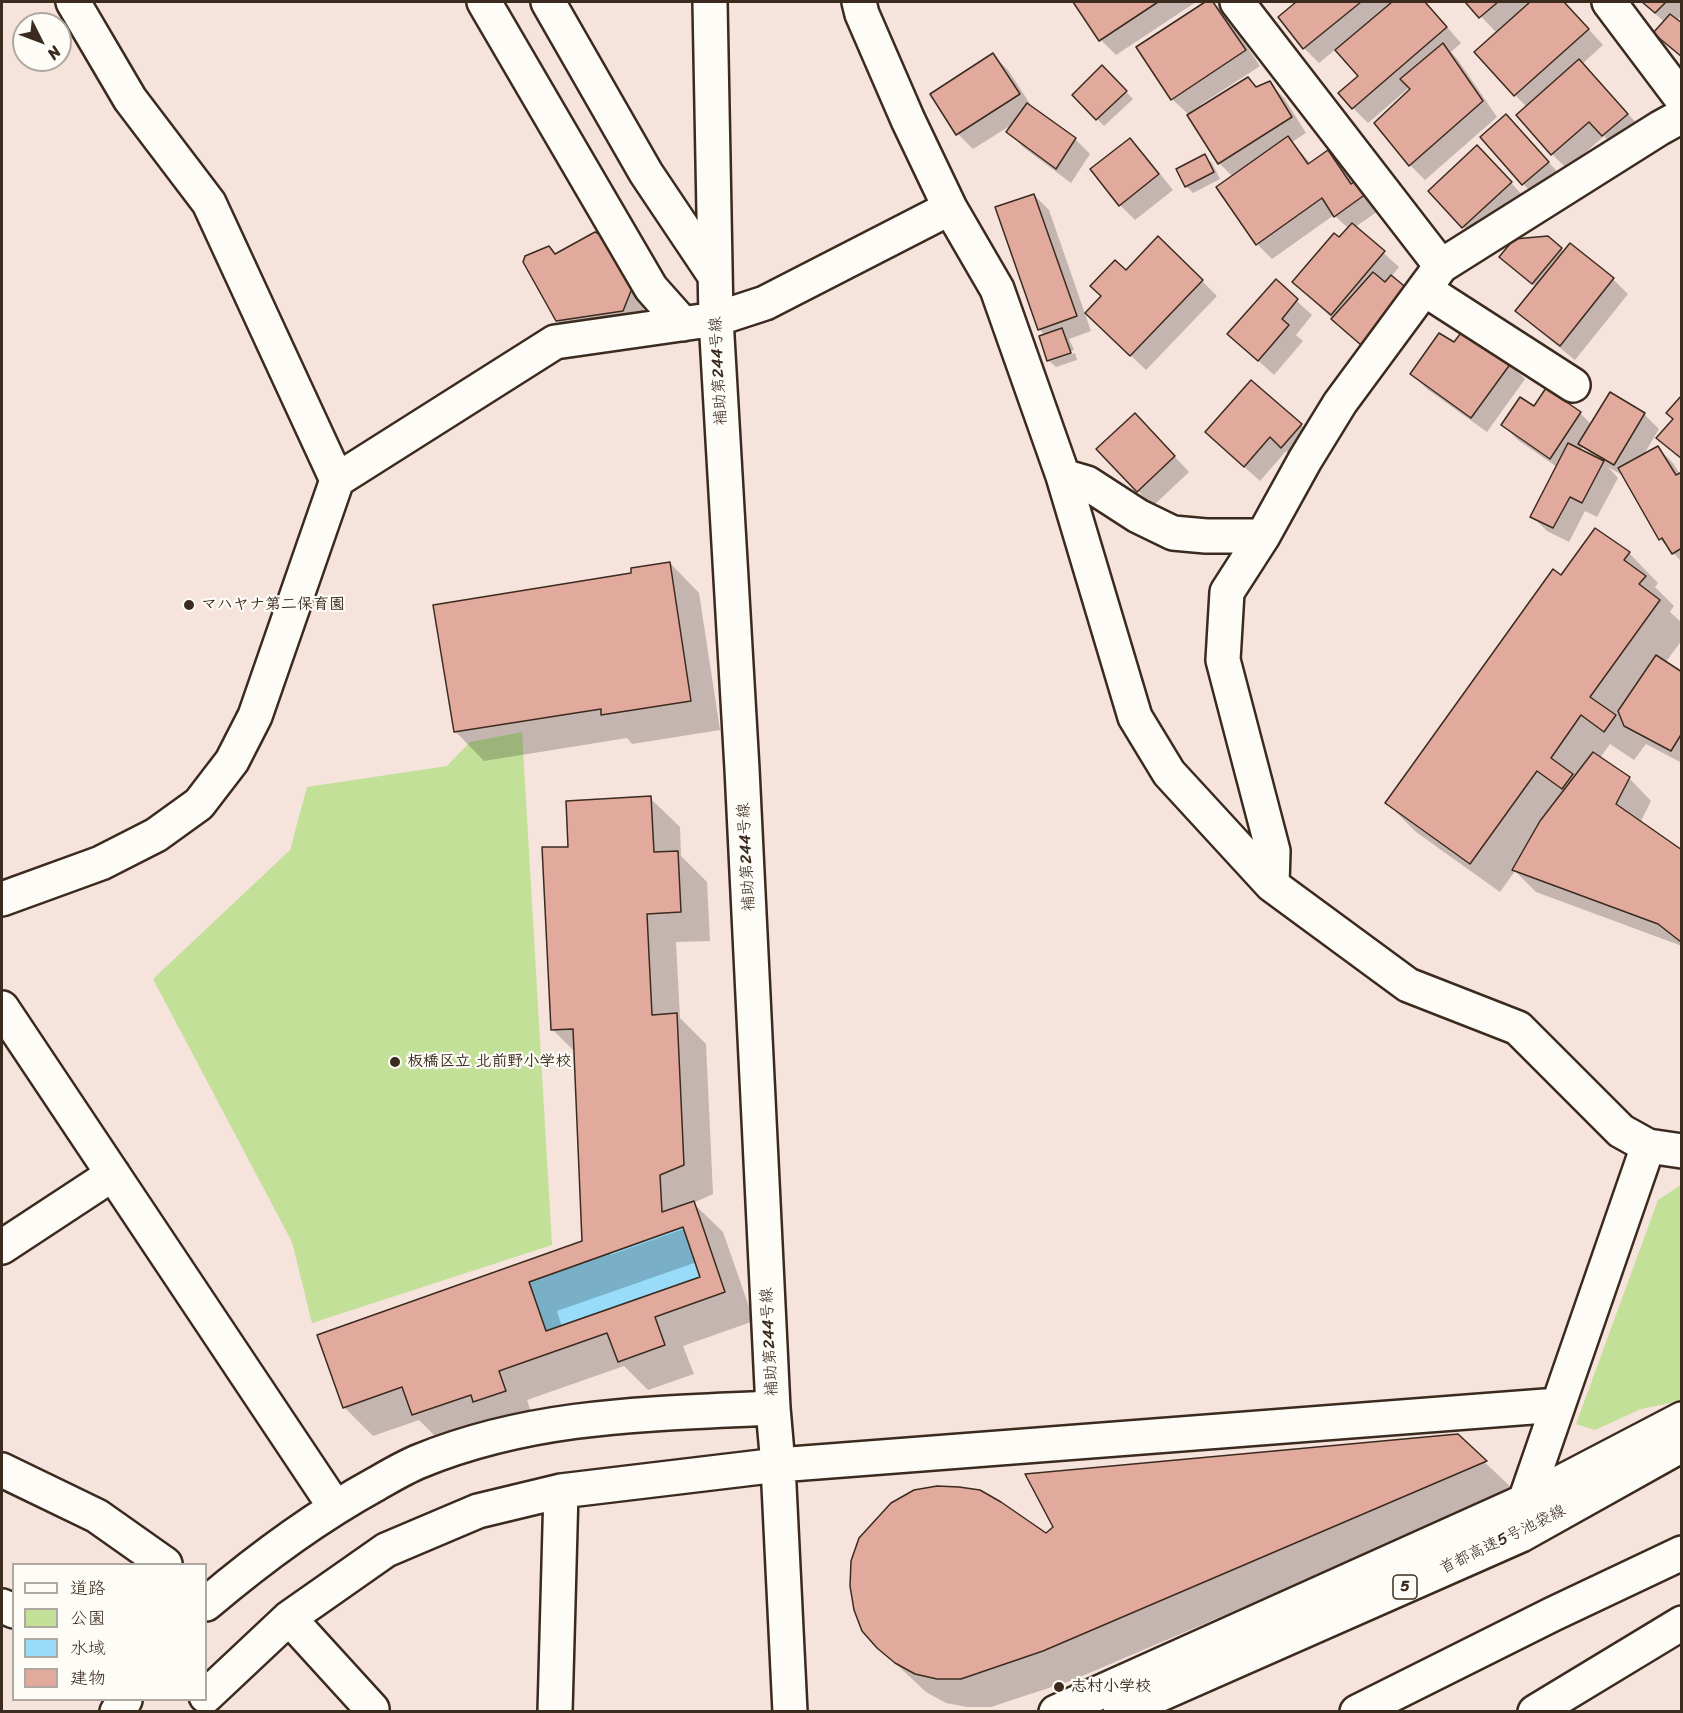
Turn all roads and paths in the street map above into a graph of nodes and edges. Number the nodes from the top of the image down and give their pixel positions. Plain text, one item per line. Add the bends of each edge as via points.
1 (73, 2) edge
2 (484, 2) edge
3 (548, 2) edge
4 (710, 2) edge
5 (859, 2) edge
6 (1237, 2) edge
7 (1609, 2) edge
8 (1682, 99) edge
9 (1682, 116) edge
10 (950, 208) junction
11 (715, 276) junction
12 (1433, 277) junction
13 (716, 319) junction
14 (683, 324) junction
15 (1573, 385) dead end
16 (1063, 476) junction
17 (337, 480) junction
18 (1263, 536) junction
19 (1272, 885) junction
20 (2, 899) edge
21 (2, 1008) edge
22 (1648, 1146) junction
23 (1682, 1150) edge
24 (113, 1174) junction
25 (2, 1246) edge
26 (1558, 1405) junction
27 (773, 1408) junction
28 (1682, 1419) edge
29 (1682, 1445) edge
30 (1682, 1456) edge
31 (778, 1465) junction
32 (2, 1470) edge
33 (1618, 1481) junction
34 (561, 1491) junction
35 (1525, 1500) junction
36 (335, 1506) junction
37 (1682, 1553) edge
38 (164, 1563) edge
39 (208, 1598) edge
40 (289, 1618) junction
41 (1682, 1623) edge
42 (207, 1695) edge
43 (372, 1712) edge
44 (555, 1712) edge
45 (790, 1712) edge
46 (1056, 1712) edge
47 (1120, 1712) edge
48 (1357, 1712) edge
49 (1535, 1712) edge

1 - 17 main road via 130,99 209,203
2 - 14 main road via 651,288
3 - 11 main road via 646,173
4 - 11 main road, 補助第244号線
5 - 10 main road
6 - 12 main road
7 - 8 main road
9 - 12 main road
10 - 13 main road via 765,303
10 - 16 main road via 997,288
11 - 13 main road, 補助第244号線
12 - 15 main road
12 - 18 main road via 1340,403
13 - 14 main road
13 - 27 main road, 補助第244号線
14 - 17 main road via 555,342
16 - 18 main road via 1087,483 1173,533
16 - 19 main road via 1135,717 1169,773
17 - 20 main road via 255,716 232,760 199,804 156,835 101,863
18 - 19 main road via 1227,592 1223,660 1273,851
19 - 22 main road via 1408,984 1518,1028 1621,1131
21 - 24 main road
22 - 23 main road
22 - 26 main road
24 - 25 main road
24 - 36 main road
26 - 31 main road
26 - 35 main road
27 - 31 main road, 補助第244号線
27 - 36 main road via 608,1416 535,1427 418,1461
28 - 35 main road
29 - 33 main road, 首都高速5号池袋線 / 5
30 - 33 main road
31 - 34 main road
31 - 45 main road, 補助第244号線
32 - 38 main road via 97,1516
33 - 47 main road, 首都高速5号池袋線 / 5 via 1521,1535
34 - 40 main road via 478,1511 386,1550
34 - 44 main road
35 - 46 main road
36 - 39 main road
37 - 48 main road
40 - 42 main road
40 - 43 main road
41 - 49 main road

